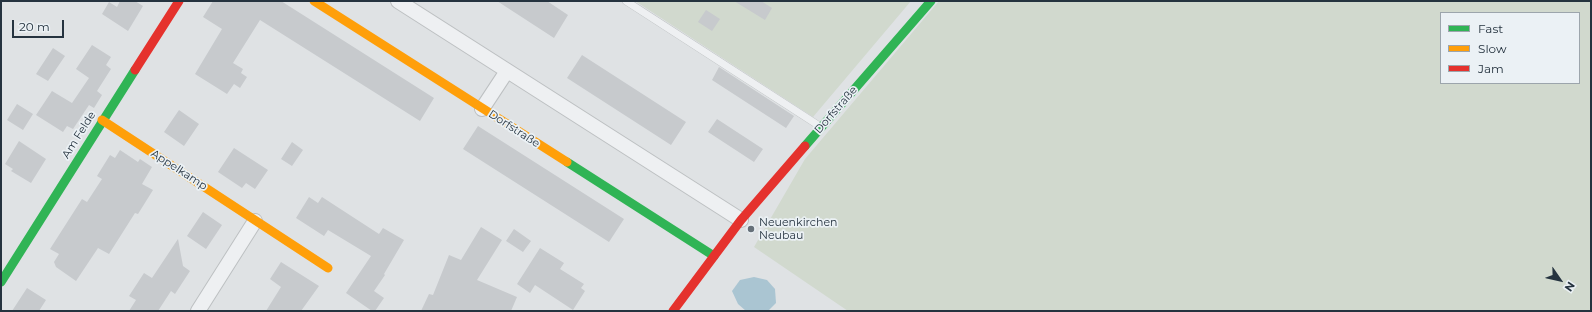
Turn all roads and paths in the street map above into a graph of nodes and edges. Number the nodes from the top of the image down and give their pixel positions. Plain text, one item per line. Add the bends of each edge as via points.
1 (179, 1) edge
2 (314, 1) edge
3 (398, 1) edge
4 (626, 1) edge
5 (931, 1) edge
6 (507, 71) junction
7 (482, 109) junction
8 (102, 120) junction
9 (822, 127) junction
10 (741, 220) junction
11 (255, 221) junction
12 (714, 256) junction
13 (328, 268) dead end
14 (1, 282) edge
15 (198, 311) edge
16 (674, 311) edge

1 - 8 street, Am Felde
2 - 7 street, Dorfstraße
3 - 6 street
4 - 9 lane
5 - 9 street, Dorfstraße
6 - 7 street
6 - 10 street
7 - 12 street, Dorfstraße
8 - 11 street, Appelkamp
8 - 14 street, Am Felde
9 - 10 street, Dorfstraße
10 - 12 street, Dorfstraße
11 - 13 street, Appelkamp
11 - 15 street
12 - 16 street, Dorfstraße

